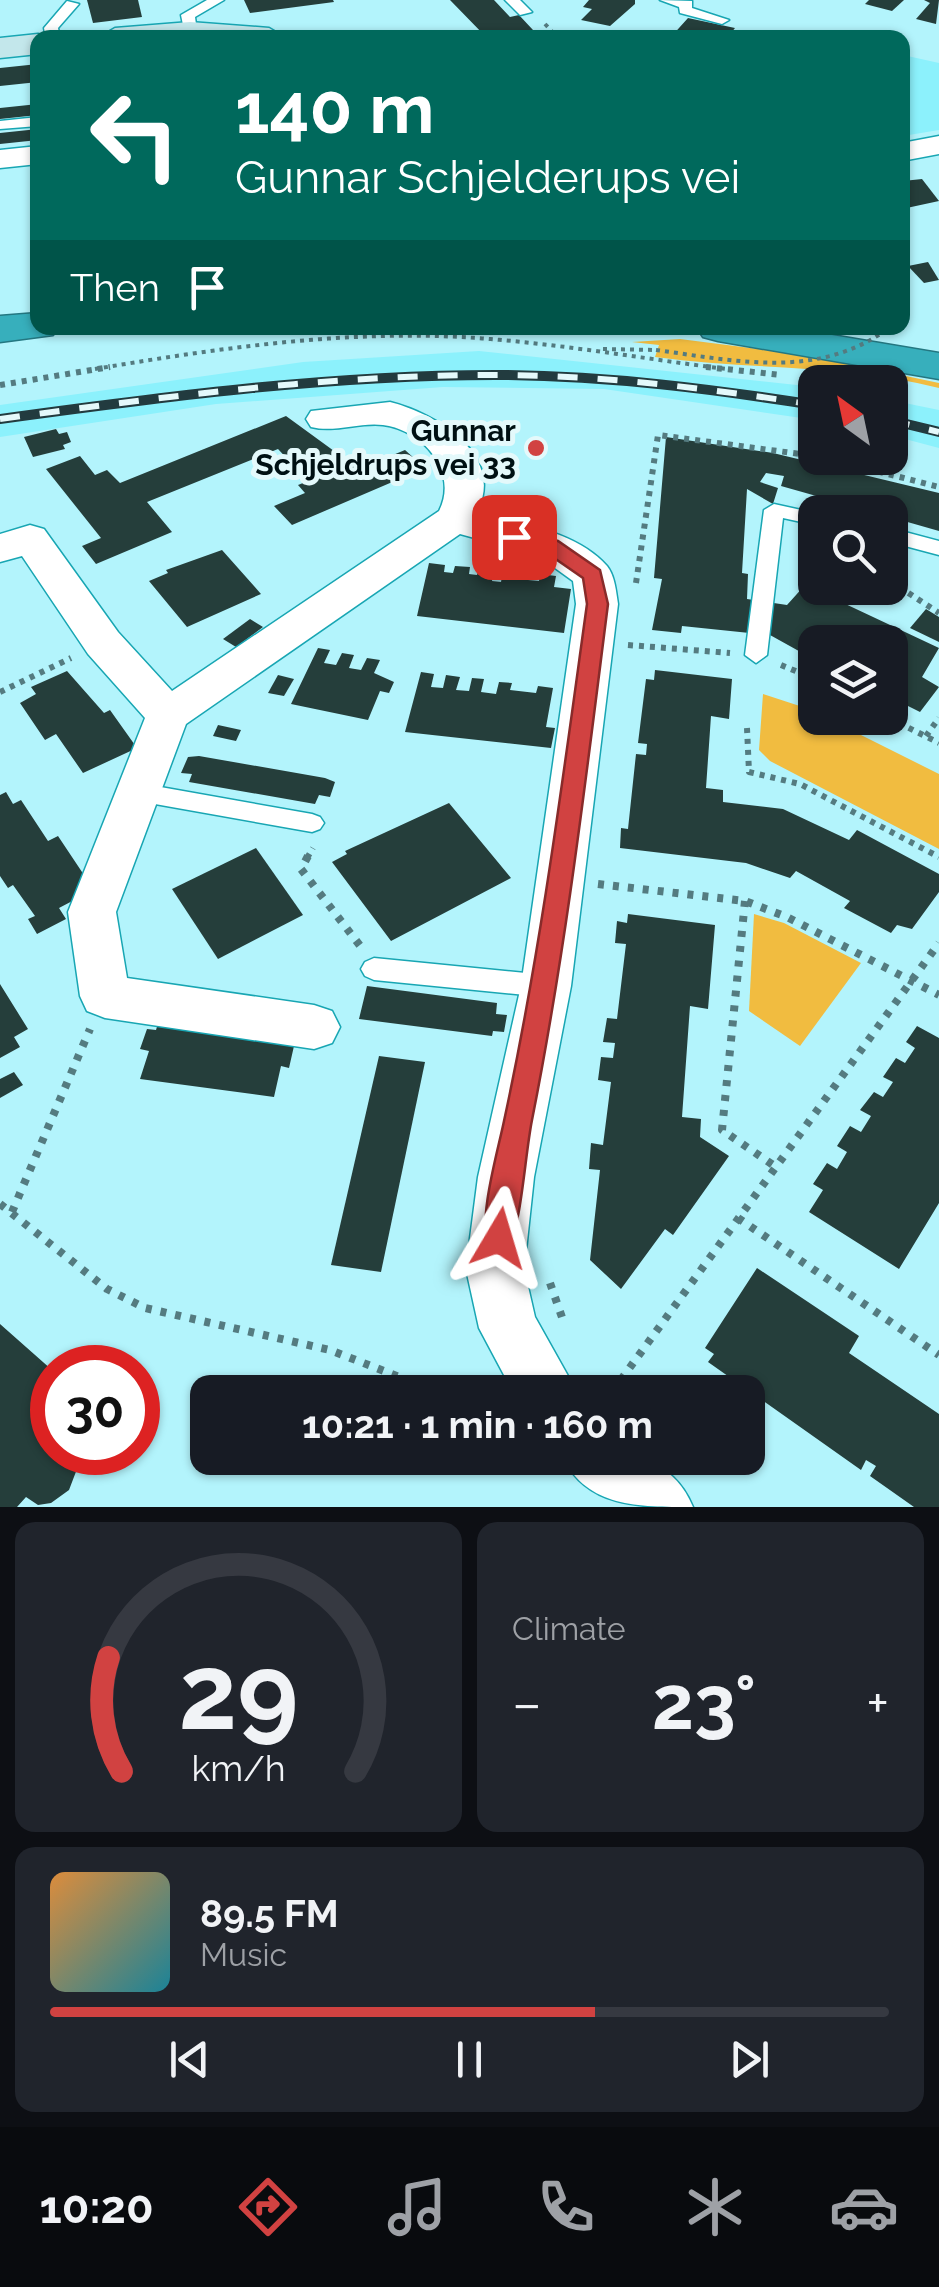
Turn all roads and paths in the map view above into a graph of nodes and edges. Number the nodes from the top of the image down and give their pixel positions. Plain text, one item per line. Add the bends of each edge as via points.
1 (217, 0) edge
2 (512, 0) edge
3 (667, 0) edge
4 (72, 4) dead end
5 (524, 12) dead end
6 (722, 20) dead end
7 (51, 30) edge
8 (190, 30) edge
9 (30, 45) edge
10 (0, 48) edge
11 (30, 122) edge
12 (0, 125) edge
13 (939, 145) edge
14 (910, 150) edge
15 (30, 156) edge
16 (0, 159) edge
17 (30, 301) edge
18 (0, 303) edge
19 (30, 326) edge
20 (0, 328) edge
21 (910, 332) edge
22 (759, 335) edge
23 (878, 335) edge
24 (939, 338) edge
25 (599, 349) junction
26 (939, 366) edge
27 (797, 375) dead end
28 (0, 386) edge
29 (324, 419) dead end
30 (658, 435) dead end
31 (798, 454) edge
32 (892, 475) edge
33 (939, 487) edge
34 (798, 515) edge
35 (454, 519) junction
36 (908, 540) edge
37 (939, 548) edge
38 (0, 549) edge
39 (908, 593) edge
40 (939, 613) edge
41 (103, 644) junction
42 (627, 644) dead end
43 (756, 655) junction
44 (798, 672) edge
45 (0, 692) edge
46 (168, 715) junction
47 (939, 718) edge
48 (908, 727) edge
49 (747, 728) dead end
50 (926, 736) junction
51 (939, 743) edge
52 (138, 792) junction
53 (312, 823) dead end
54 (939, 857) edge
55 (301, 869) dead end
56 (592, 883) dead end
57 (744, 902) junction
58 (359, 943) dead end
59 (939, 944) edge
60 (374, 970) dead end
61 (913, 980) junction
62 (546, 986) junction
63 (939, 995) edge
64 (104, 996) junction
65 (314, 1028) dead end
66 (776, 1167) junction
67 (0, 1204) edge
68 (12, 1212) junction
69 (738, 1218) junction
70 (939, 1356) edge
71 (394, 1375) edge
72 (537, 1375) edge
73 (621, 1375) edge
74 (617, 1475) edge
75 (660, 1507) edge

1 - 8 lane via 188,16
2 - 5 lane
3 - 6 lane
4 - 7 lane
9 - 10 street
11 - 12 lane
13 - 14 street
15 - 16 street
17 - 18 highway
19 - 20 highway
21 - 24 highway
22 - 26 highway
23 - 25 path, bridge via 850,352 800,363
25 - 27 path via 707,369
25 - 28 path via 374,336 258,346
29 - 35 street via 390,414 438,436 463,466 464,500
30 - 31 path
32 - 33 path
34 - 43 lane via 774,510
35 - 46 street
35 - 62 street via 550,546 592,574 597,604
36 - 37 lane
38 - 41 street via 30,538
39 - 40 path
41 - 45 path
41 - 46 street
42 - 43 path
43 - 44 path
46 - 52 street
47 - 50 path
48 - 50 path
49 - 54 path via 749,772 800,784
50 - 51 path
52 - 53 lane
52 - 64 street via 92,912
55 - 58 path
56 - 57 path
57 - 61 path
57 - 66 path via 722,1130
59 - 61 path
60 - 62 lane
61 - 63 path
61 - 66 path
62 - 72 street via 506,1177 495,1268 508,1328
64 - 65 street
64 - 68 path
66 - 69 path
67 - 68 path
68 - 71 path via 107,1289 145,1308 330,1350
69 - 70 path
69 - 73 path
74 - 75 street

